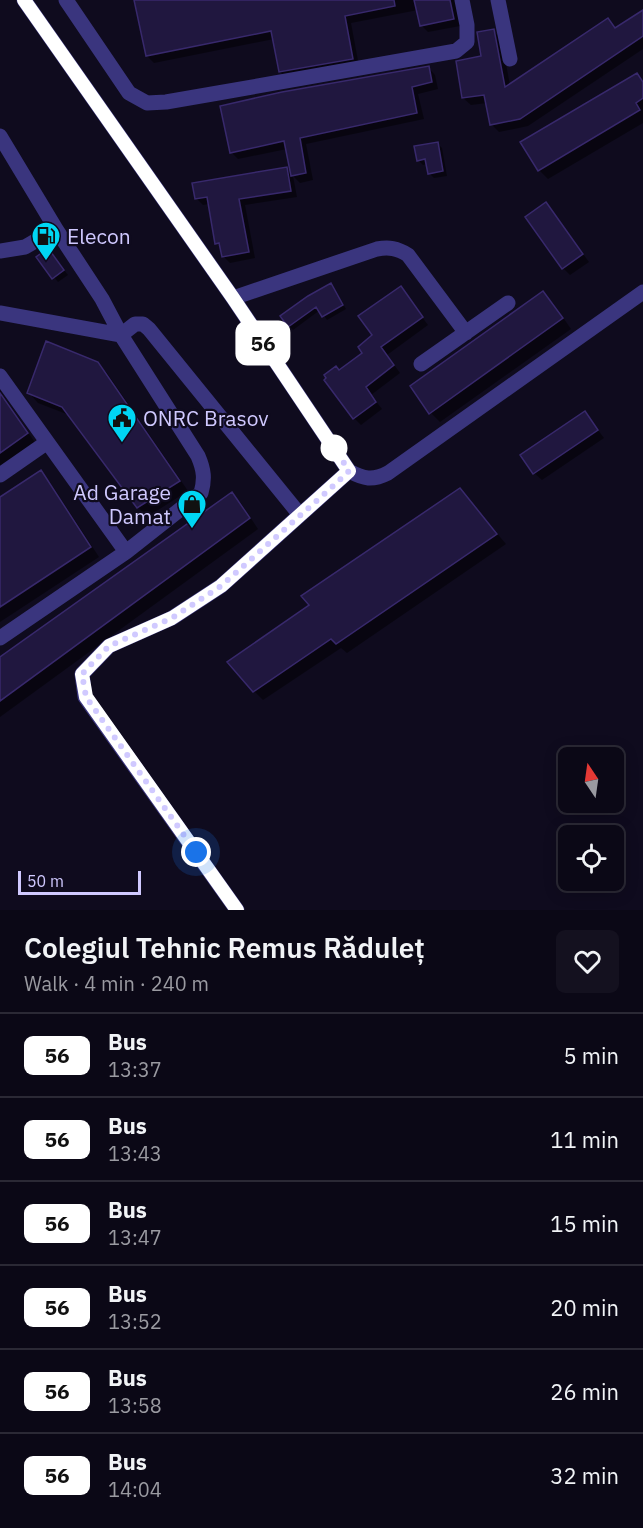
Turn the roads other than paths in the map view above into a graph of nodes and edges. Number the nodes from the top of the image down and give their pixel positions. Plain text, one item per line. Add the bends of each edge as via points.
1 (24, 0) edge
2 (66, 0) edge
3 (462, 0) edge
4 (498, 0) edge
5 (510, 59) dead end
6 (0, 136) edge
7 (56, 229) junction
8 (0, 251) edge
9 (643, 292) edge
10 (233, 298) junction
11 (508, 303) dead end
12 (0, 313) edge
13 (465, 333) junction
14 (121, 335) junction
15 (420, 364) dead end
16 (0, 376) edge
17 (46, 443) junction
18 (349, 471) junction
19 (0, 475) edge
20 (300, 515) junction
21 (126, 552) junction
22 (0, 638) edge
23 (237, 910) edge

1 - 10 lane
2 - 3 lane via 129,93 147,103 456,51 467,42
4 - 5 lane
6 - 7 lane
7 - 8 lane via 25,247
7 - 14 lane
9 - 18 lane via 388,473 364,479
10 - 13 lane via 388,247 408,255
10 - 18 lane
11 - 13 lane
12 - 14 lane
13 - 15 lane
14 - 20 lane via 135,324 149,329
14 - 21 lane via 198,456 205,480 201,493
16 - 17 lane
17 - 19 lane
17 - 21 lane
18 - 20 lane
20 - 23 lane via 221,586 172,618 109,646 82,674 86,697
21 - 22 lane

